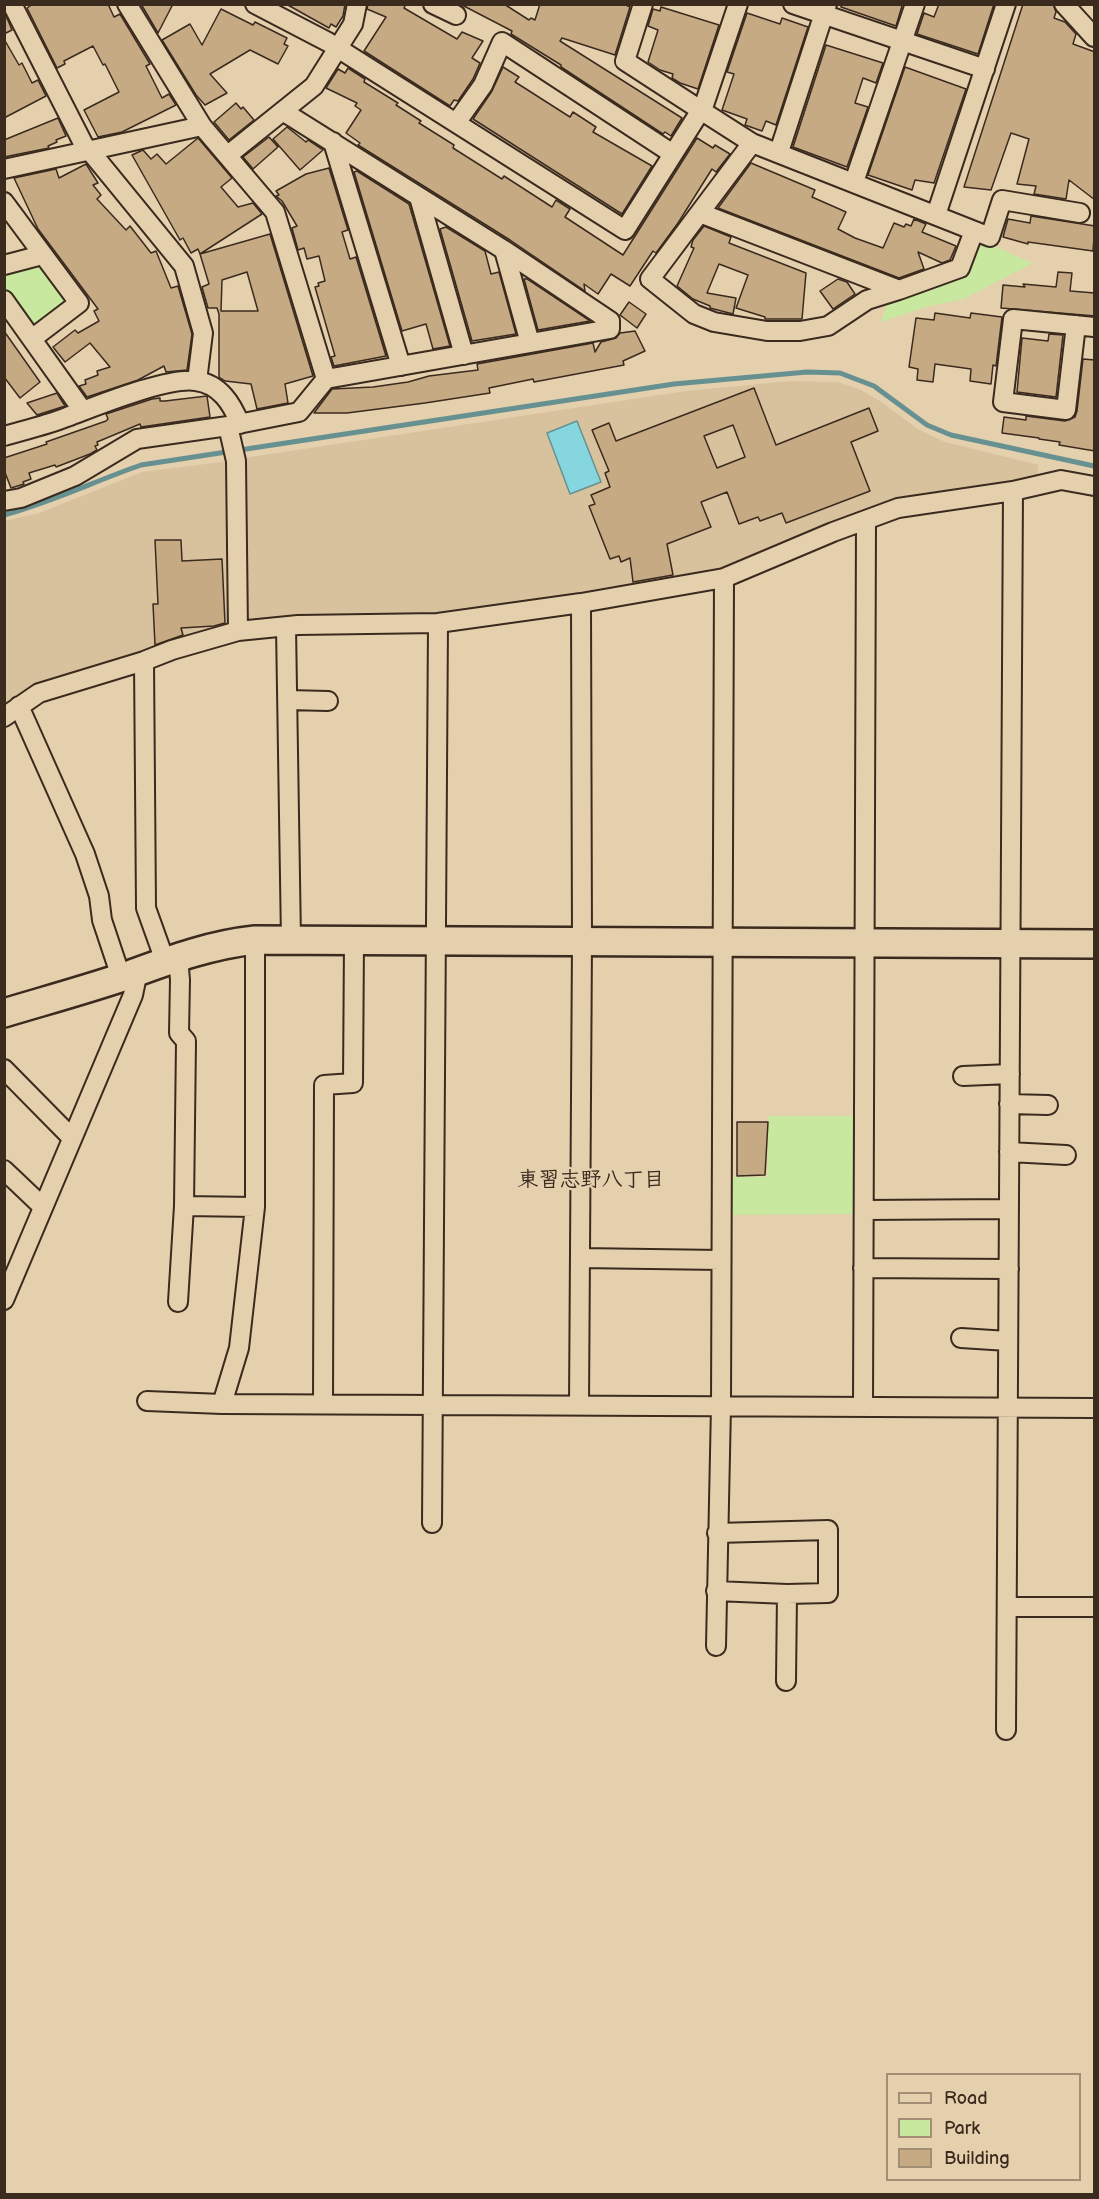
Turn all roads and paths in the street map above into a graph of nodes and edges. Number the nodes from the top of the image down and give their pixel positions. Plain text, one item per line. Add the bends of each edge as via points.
1 (12, 4) edge
2 (127, 4) edge
3 (255, 4) edge
4 (357, 4) edge
5 (432, 4) edge
6 (643, 4) edge
7 (738, 4) edge
8 (794, 4) edge
9 (915, 4) edge
10 (1006, 4) edge
11 (1064, 4) edge
12 (825, 10) edge
13 (456, 15) dead end
14 (1095, 37) edge
15 (903, 41) junction
16 (337, 48) junction
17 (985, 69) junction
18 (702, 110) junction
19 (284, 112) junction
20 (456, 123) junction
21 (201, 126) junction
22 (333, 142) junction
23 (752, 143) junction
24 (88, 151) junction
25 (778, 152) junction
26 (673, 154) junction
27 (228, 155) junction
28 (4, 170) edge
29 (854, 182) junction
30 (419, 197) junction
31 (4, 202) edge
32 (700, 213) junction
33 (1080, 213) dead end
34 (936, 215) junction
35 (974, 231) junction
36 (504, 250) junction
37 (42, 255) junction
38 (4, 265) edge
39 (899, 290) junction
40 (4, 300) edge
41 (1085, 326) edge
42 (33, 338) junction
43 (530, 343) junction
44 (464, 355) junction
45 (401, 366) junction
46 (326, 379) junction
47 (197, 381) junction
48 (83, 411) junction
49 (233, 431) junction
50 (4, 436) edge
51 (1095, 486) edge
52 (1013, 491) junction
53 (4, 501) edge
54 (866, 520) junction
55 (724, 578) junction
56 (581, 603) junction
57 (438, 623) junction
58 (286, 627) junction
59 (238, 631) junction
60 (144, 661) junction
61 (288, 700) junction
62 (328, 701) dead end
63 (12, 711) edge
64 (255, 940) junction
65 (291, 940) junction
66 (354, 940) junction
67 (723, 941) junction
68 (436, 942) junction
69 (582, 942) junction
70 (866, 943) junction
71 (1011, 944) junction
72 (1095, 944) edge
73 (171, 959) junction
74 (130, 974) junction
75 (4, 1013) edge
76 (4, 1069) edge
77 (1010, 1074) junction
78 (963, 1076) dead end
79 (1010, 1104) junction
80 (1048, 1105) dead end
81 (72, 1138) junction
82 (1009, 1152) junction
83 (1066, 1155) dead end
84 (4, 1170) edge
85 (184, 1206) junction
86 (44, 1207) junction
87 (255, 1207) junction
88 (1009, 1209) junction
89 (864, 1210) junction
90 (580, 1258) junction
91 (721, 1260) junction
92 (864, 1268) junction
93 (1009, 1269) junction
94 (5, 1297) edge
95 (178, 1302) dead end
96 (961, 1338) dead end
97 (1008, 1341) junction
98 (147, 1401) dead end
99 (222, 1404) junction
100 (323, 1404) junction
101 (433, 1404) junction
102 (579, 1405) junction
103 (721, 1406) junction
104 (863, 1407) junction
105 (1008, 1408) junction
106 (1095, 1408) edge
107 (432, 1523) dead end
108 (717, 1533) junction
109 (716, 1591) junction
110 (787, 1594) junction
111 (1007, 1607) junction
112 (1095, 1607) edge
113 (716, 1646) dead end
114 (786, 1681) dead end
115 (1006, 1730) dead end

1 - 24 street
2 - 21 street
3 - 16 street
4 - 16 street via 353,24
5 - 13 street
6 - 18 street via 625,61
7 - 18 street
8 - 12 street
9 - 15 street
10 - 17 street
11 - 14 street
12 - 15 street
12 - 25 street
15 - 17 street
15 - 29 street
16 - 19 street via 314,86
16 - 20 street
17 - 34 street
18 - 23 street
18 - 26 street
19 - 22 street
19 - 27 street
20 - 26 street via 625,230
20 - 26 street via 483,84 502,42
21 - 24 street
21 - 27 street
22 - 30 street
22 - 45 street
23 - 25 street
23 - 32 street
24 - 28 street
24 - 47 street via 184,266 203,333
25 - 29 street
27 - 46 street via 276,212
29 - 34 street
30 - 36 street
30 - 44 street
31 - 37 street
32 - 39 street
32 - 39 street via 650,279 694,314 714,322 767,331 801,331 828,326 867,300
33 - 35 street via 1002,200 990,237
34 - 35 street
35 - 39 street via 960,268
36 - 43 street
36 - 43 street via 610,321 610,329
37 - 38 street
37 - 42 street via 79,303
40 - 42 street
41 - 41 street via 1014,319 1003,402 1066,410
42 - 48 street
43 - 44 street
44 - 45 street
45 - 46 street
46 - 49 street via 299,412
47 - 48 street via 171,382
47 - 49 street via 215,389 232,404
48 - 50 street
49 - 53 street via 137,439 75,476
49 - 59 street
51 - 52 street via 1061,480
52 - 54 street via 898,507
52 - 71 street
54 - 55 street
54 - 70 street
55 - 56 street
55 - 67 street
56 - 57 street
56 - 69 street
57 - 58 street
57 - 68 street
58 - 59 street
58 - 61 street
59 - 60 street
60 - 63 street via 39,693
60 - 73 street via 146,908
61 - 62 street
61 - 65 street
63 - 74 street via 86,854 102,920
64 - 65 street
64 - 73 street via 228,943
64 - 87 street
65 - 66 street
66 - 68 street
66 - 100 street via 353,1083 324,1084
67 - 69 street
67 - 70 street
67 - 91 street
68 - 69 street
68 - 101 street
69 - 90 street
70 - 71 street
70 - 89 street
71 - 72 street
71 - 77 street
73 - 74 street
73 - 85 street via 180,980 179,1032 186,1041
74 - 75 street
74 - 81 street via 133,995
76 - 81 street
77 - 78 street
77 - 79 street
79 - 80 street
79 - 82 street
81 - 86 street
82 - 83 street
82 - 88 street
84 - 86 street
85 - 87 street
85 - 95 street
86 - 94 street
87 - 99 street via 239,1348
88 - 89 street
88 - 93 street
89 - 92 street
90 - 91 street
90 - 102 street
91 - 103 street
92 - 93 street
92 - 104 street
93 - 97 street
96 - 97 street
97 - 105 street
98 - 99 street
99 - 100 street
100 - 101 street
101 - 102 street
101 - 107 street
102 - 103 street
103 - 104 street
103 - 108 street
104 - 105 street
105 - 106 street
105 - 111 street
108 - 109 street
108 - 110 street via 828,1530 828,1593
109 - 110 street
109 - 113 street
110 - 114 street
111 - 112 street
111 - 115 street

